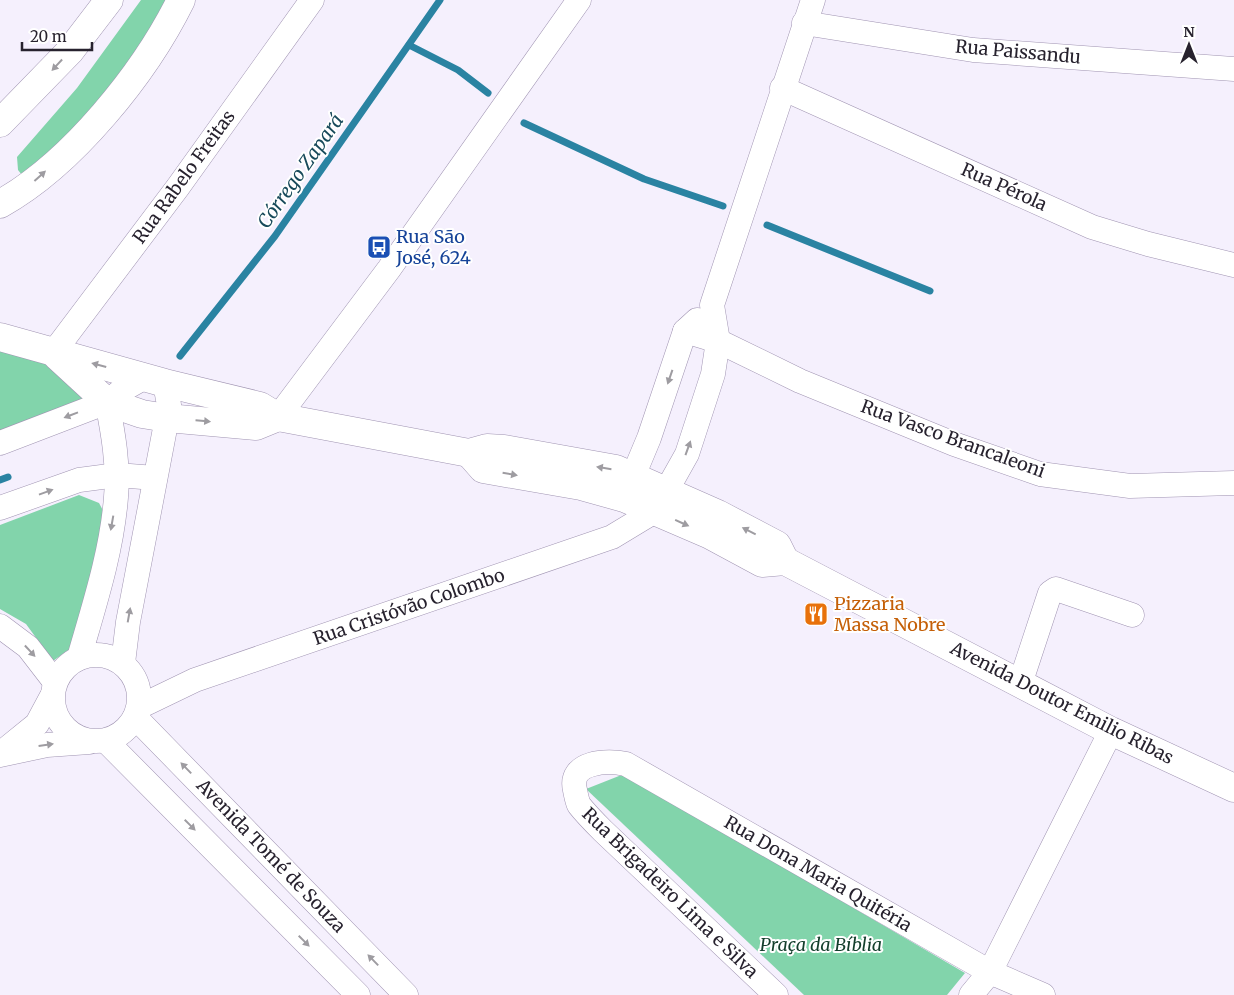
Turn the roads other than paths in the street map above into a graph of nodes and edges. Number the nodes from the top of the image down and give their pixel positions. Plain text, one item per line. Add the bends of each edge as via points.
1 (109, 0) edge
2 (181, 0) edge
3 (312, 0) edge
4 (579, 0) edge
5 (813, 0) edge
6 (804, 23) junction
7 (1234, 69) edge
8 (782, 88) junction
9 (0, 123) edge
10 (5, 204) edge
11 (1234, 265) edge
12 (712, 305) junction
13 (686, 330) junction
14 (0, 337) edge
15 (718, 341) junction
16 (53, 353) junction
17 (155, 380) junction
18 (106, 402) junction
19 (278, 417) junction
20 (167, 418) junction
21 (0, 443) edge
22 (117, 475) junction
23 (155, 478) junction
24 (1234, 483) edge
25 (628, 487) junction
26 (661, 501) junction
27 (0, 508) edge
28 (623, 532) junction
29 (1132, 615) dead end
30 (0, 626) edge
31 (79, 658) junction
32 (129, 671) junction
33 (195, 680) junction
34 (1020, 684) junction
35 (54, 689) junction
36 (137, 712) junction
37 (1111, 731) junction
38 (99, 741) junction
39 (0, 754) edge
40 (592, 763) joint
41 (1234, 788) edge
42 (990, 972) junction
43 (358, 995) edge
44 (406, 995) edge
45 (776, 995) edge
46 (971, 995) edge
47 (1043, 995) edge

1 -> 9 main road via 70,51
10 -> 2 main road via 37,180 113,106 171,21
3 - 16 street, Rua Rabelo Freitas via 178,187
4 - 19 street via 389,269
5 - 6 street
6 - 7 street, Rua Paissandu via 973,50
6 - 8 street
8 - 11 street, Rua Pérola via 1092,226 1148,244
8 - 12 street
12 - 13 street
12 - 15 street
13 - 15 street, Rua Vasco Brancaleoni
13 -> 25 street via 650,438
14 - 16 main road, Avenida Doutor Emilio Ribas
15 - 24 street, Rua Vasco Brancaleoni via 809,385 954,444 1040,474 1130,486
26 -> 15 street via 686,454 713,374
17 -> 16 main road, Avenida Doutor Emilio Ribas
16 - 18 main road, Avenida Doutor Emilio Ribas
17 - 18 street via 122,390
17 - 19 main road, Avenida Doutor Emilio Ribas via 260,406
17 - 20 street via 169,405
18 - 20 main road, Avenida Doutor Emilio Ribas
18 -> 21 street
18 - 22 street
20 -> 19 main road, Avenida Doutor Emilio Ribas via 256,426
19 - 25 main road, Avenida Doutor Emilio Ribas via 469,453 482,469 581,486
20 - 23 street
22 - 23 street
27 -> 22 street via 79,480
22 -> 31 street via 105,559
32 -> 23 street via 124,640
25 - 26 main road, Avenida Doutor Emilio Ribas
25 - 28 street
26 - 28 street, Rua Cristóvão Colombo
26 - 34 main road, Avenida Doutor Emilio Ribas via 710,535 762,562 785,561
28 - 33 street, Rua Cristóvão Colombo
29 - 34 street via 1056,589 1050,593
30 -> 35 street via 28,647
31 - 32 street via 94,654 109,656
31 - 35 street via 65,668
32 - 33 street, Rua Cristóvão Colombo via 172,683
32 - 36 street via 140,697
33 - 36 street, Rua Cristóvão Colombo
34 - 37 main road, Avenida Doutor Emilio Ribas
35 - 38 street via 54,712 63,727 76,737
35 - 39 street via 37,724
36 - 38 street via 124,732
44 -> 36 street, Avenida Tomé de Souza
37 - 41 main road, Avenida Doutor Emilio Ribas
37 - 42 street
39 -> 38 street via 47,745
38 -> 43 street, Avenida Tomé de Souza
40 - 42 street, Rua Dona Maria Quitéria via 610,760 626,764
40 - 45 street, Rua Brigadeiro Lima e Silva via 576,777 574,786 578,804
42 - 46 street
42 - 47 street, Rua Dona Maria Quitéria

